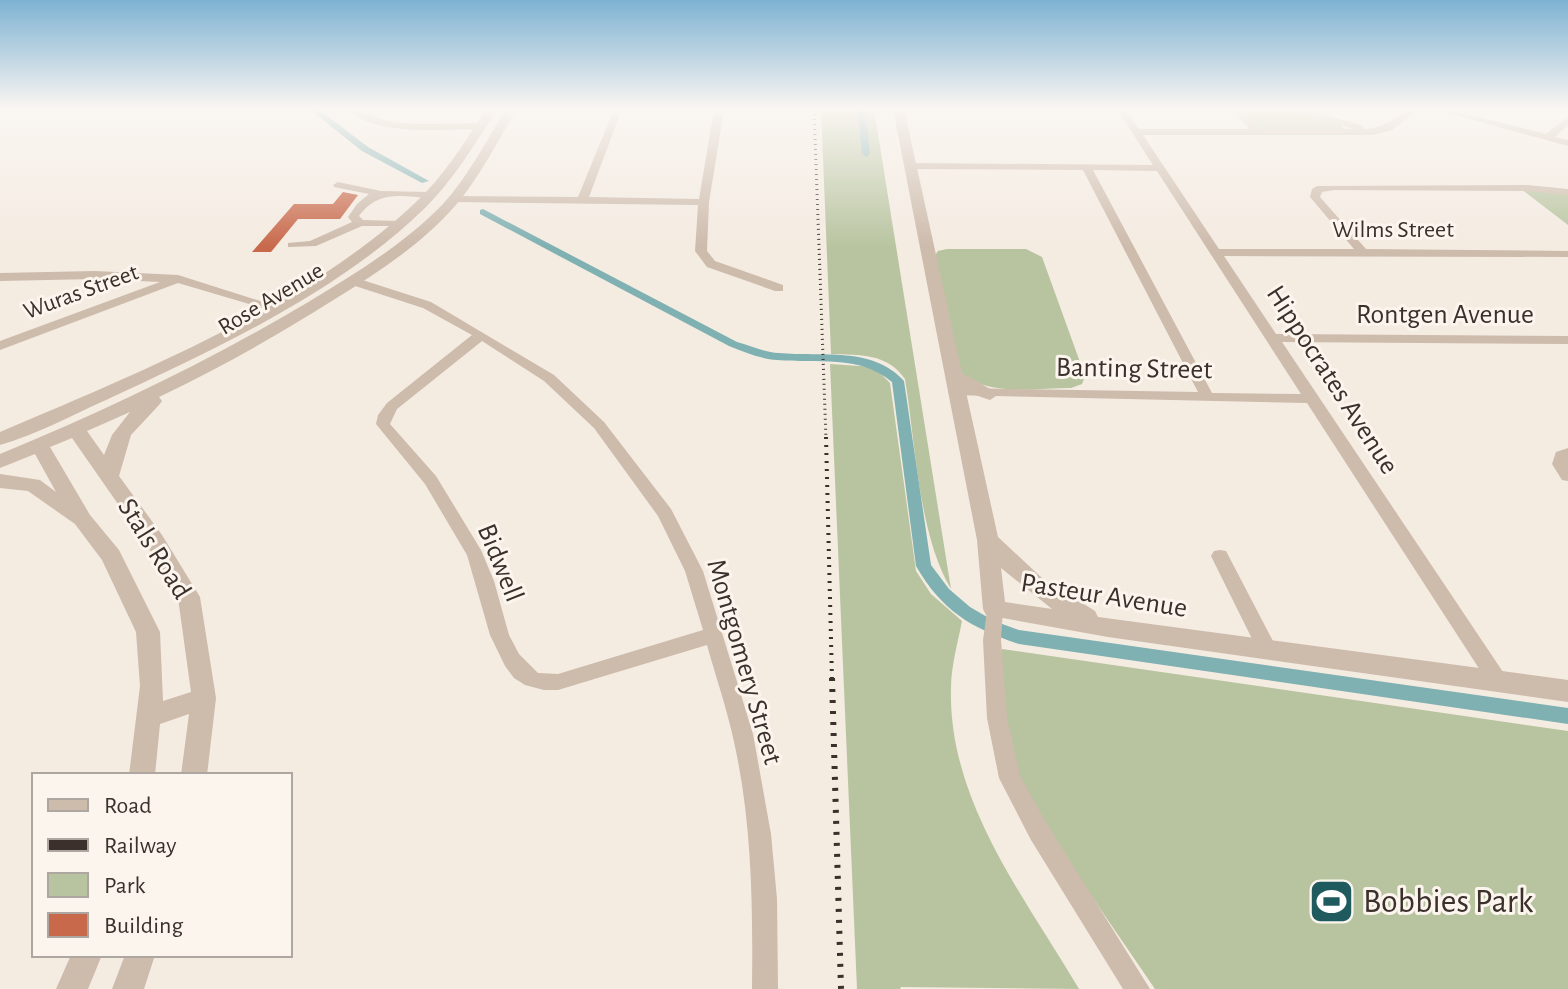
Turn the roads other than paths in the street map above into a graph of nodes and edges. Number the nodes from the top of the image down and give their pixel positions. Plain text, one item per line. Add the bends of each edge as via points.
1 (463, 155) edge
2 (475, 155) edge
3 (600, 155) edge
4 (712, 155) edge
5 (909, 155) edge
6 (1152, 155) edge
7 (911, 166) junction
8 (1087, 168) junction
9 (1160, 168) junction
10 (338, 185) dead end
11 (1568, 192) edge
12 (378, 193) junction
13 (428, 197) junction
14 (453, 199) junction
15 (582, 201) junction
16 (704, 202) junction
17 (360, 223) junction
18 (400, 224) junction
19 (292, 245) dead end
20 (1217, 252) junction
21 (1362, 252) junction
22 (1568, 254) edge
23 (0, 277) edge
24 (346, 278) junction
25 (178, 279) junction
26 (779, 288) dead end
27 (293, 297) junction
28 (317, 304) junction
29 (275, 316) junction
30 (481, 335) junction
31 (1274, 338) junction
32 (1568, 340) edge
33 (0, 346) edge
34 (196, 372) junction
35 (954, 383) junction
36 (990, 394) joint
37 (102, 395) junction
38 (1207, 396) junction
39 (1313, 399) junction
40 (67, 429) junction
41 (0, 440) edge
42 (39, 445) junction
43 (1568, 453) edge
44 (0, 461) edge
45 (1568, 476) edge
46 (109, 479) junction
47 (0, 481) edge
48 (83, 520) junction
49 (988, 540) junction
50 (1220, 556) dead end
51 (994, 611) junction
52 (1108, 628) junction
53 (713, 635) junction
54 (1267, 649) junction
55 (1498, 681) junction
56 (1568, 691) edge
57 (204, 698) junction
58 (150, 716) junction
59 (142, 773) edge
60 (194, 773) edge
61 (86, 957) edge
62 (139, 957) edge
63 (72, 989) edge
64 (128, 989) edge
65 (765, 989) edge
66 (1137, 989) edge

1 - 13 street, Rose Avenue
2 - 14 street, Rose Avenue
3 - 15 street
4 - 16 street
5 - 7 street, Pasteur Avenue
6 - 9 street, Hippocrates Avenue
7 - 8 street
7 - 35 street, Pasteur Avenue
8 - 9 street
8 - 38 street
9 - 20 street, Hippocrates Avenue
10 - 12 street
11 - 21 street via 1317,189 1315,197
12 - 13 street
12 - 17 street via 368,196 355,213 353,221
13 - 14 street
13 - 18 street, Rose Avenue
14 - 15 street
14 - 24 street, Rose Avenue via 369,271
15 - 16 street
16 - 26 street via 701,251 707,261
17 - 18 street
17 - 19 street via 312,244
18 - 24 street, Rose Avenue
20 - 21 street, Wilms Street
20 - 31 street, Hippocrates Avenue
21 - 22 street, Wilms Street
23 - 25 street
24 - 27 street, Rose Avenue via 319,281
24 - 28 street, Rose Avenue
24 - 30 street, Montgomery Street via 427,305
25 - 29 street
25 - 33 street, Wuras Street
27 - 28 street
27 - 29 street, Rose Avenue
28 - 29 street, Rose Avenue
29 - 34 street, Rose Avenue
29 - 37 street, Rose Avenue
30 - 53 street, Montgomery Street via 549,378 599,425 665,513 694,571
30 - 53 street, Bidwell via 392,406 383,424 423,471 477,559 500,638 512,660 530,680 558,682
31 - 32 street, Rontgen Avenue
31 - 39 street, Hippocrates Avenue
34 - 40 street, Rose Avenue
34 - 46 street via 127,424 111,455
35 - 36 street
35 - 49 street, Pasteur Avenue
36 - 38 street, Banting Street
37 - 40 street
37 - 41 street, Rose Avenue
38 - 39 street, Banting Street
39 - 55 street, Hippocrates Avenue
40 - 41 street
40 - 42 street, Rose Avenue
40 - 46 street, Stals Road
42 - 44 street, Rose Avenue
42 - 48 street, Stals Road
43 - 45 street via 1560,458
46 - 57 street, Stals Road via 189,597
47 - 48 street via 33,485
48 - 58 street, Stals Road via 111,556 148,632
49 - 51 street, Pasteur Avenue
49 - 52 street via 1054,601
50 - 54 street
51 - 52 street, Pasteur Avenue
51 - 66 street via 997,718 1010,778
52 - 54 street, Pasteur Avenue
53 - 65 street, Montgomery Street via 743,734 760,834
54 - 55 street, Pasteur Avenue
55 - 56 street, Pasteur Avenue
57 - 58 street
57 - 60 street, Stals Road
58 - 59 street, Stals Road
61 - 63 street
62 - 64 street

